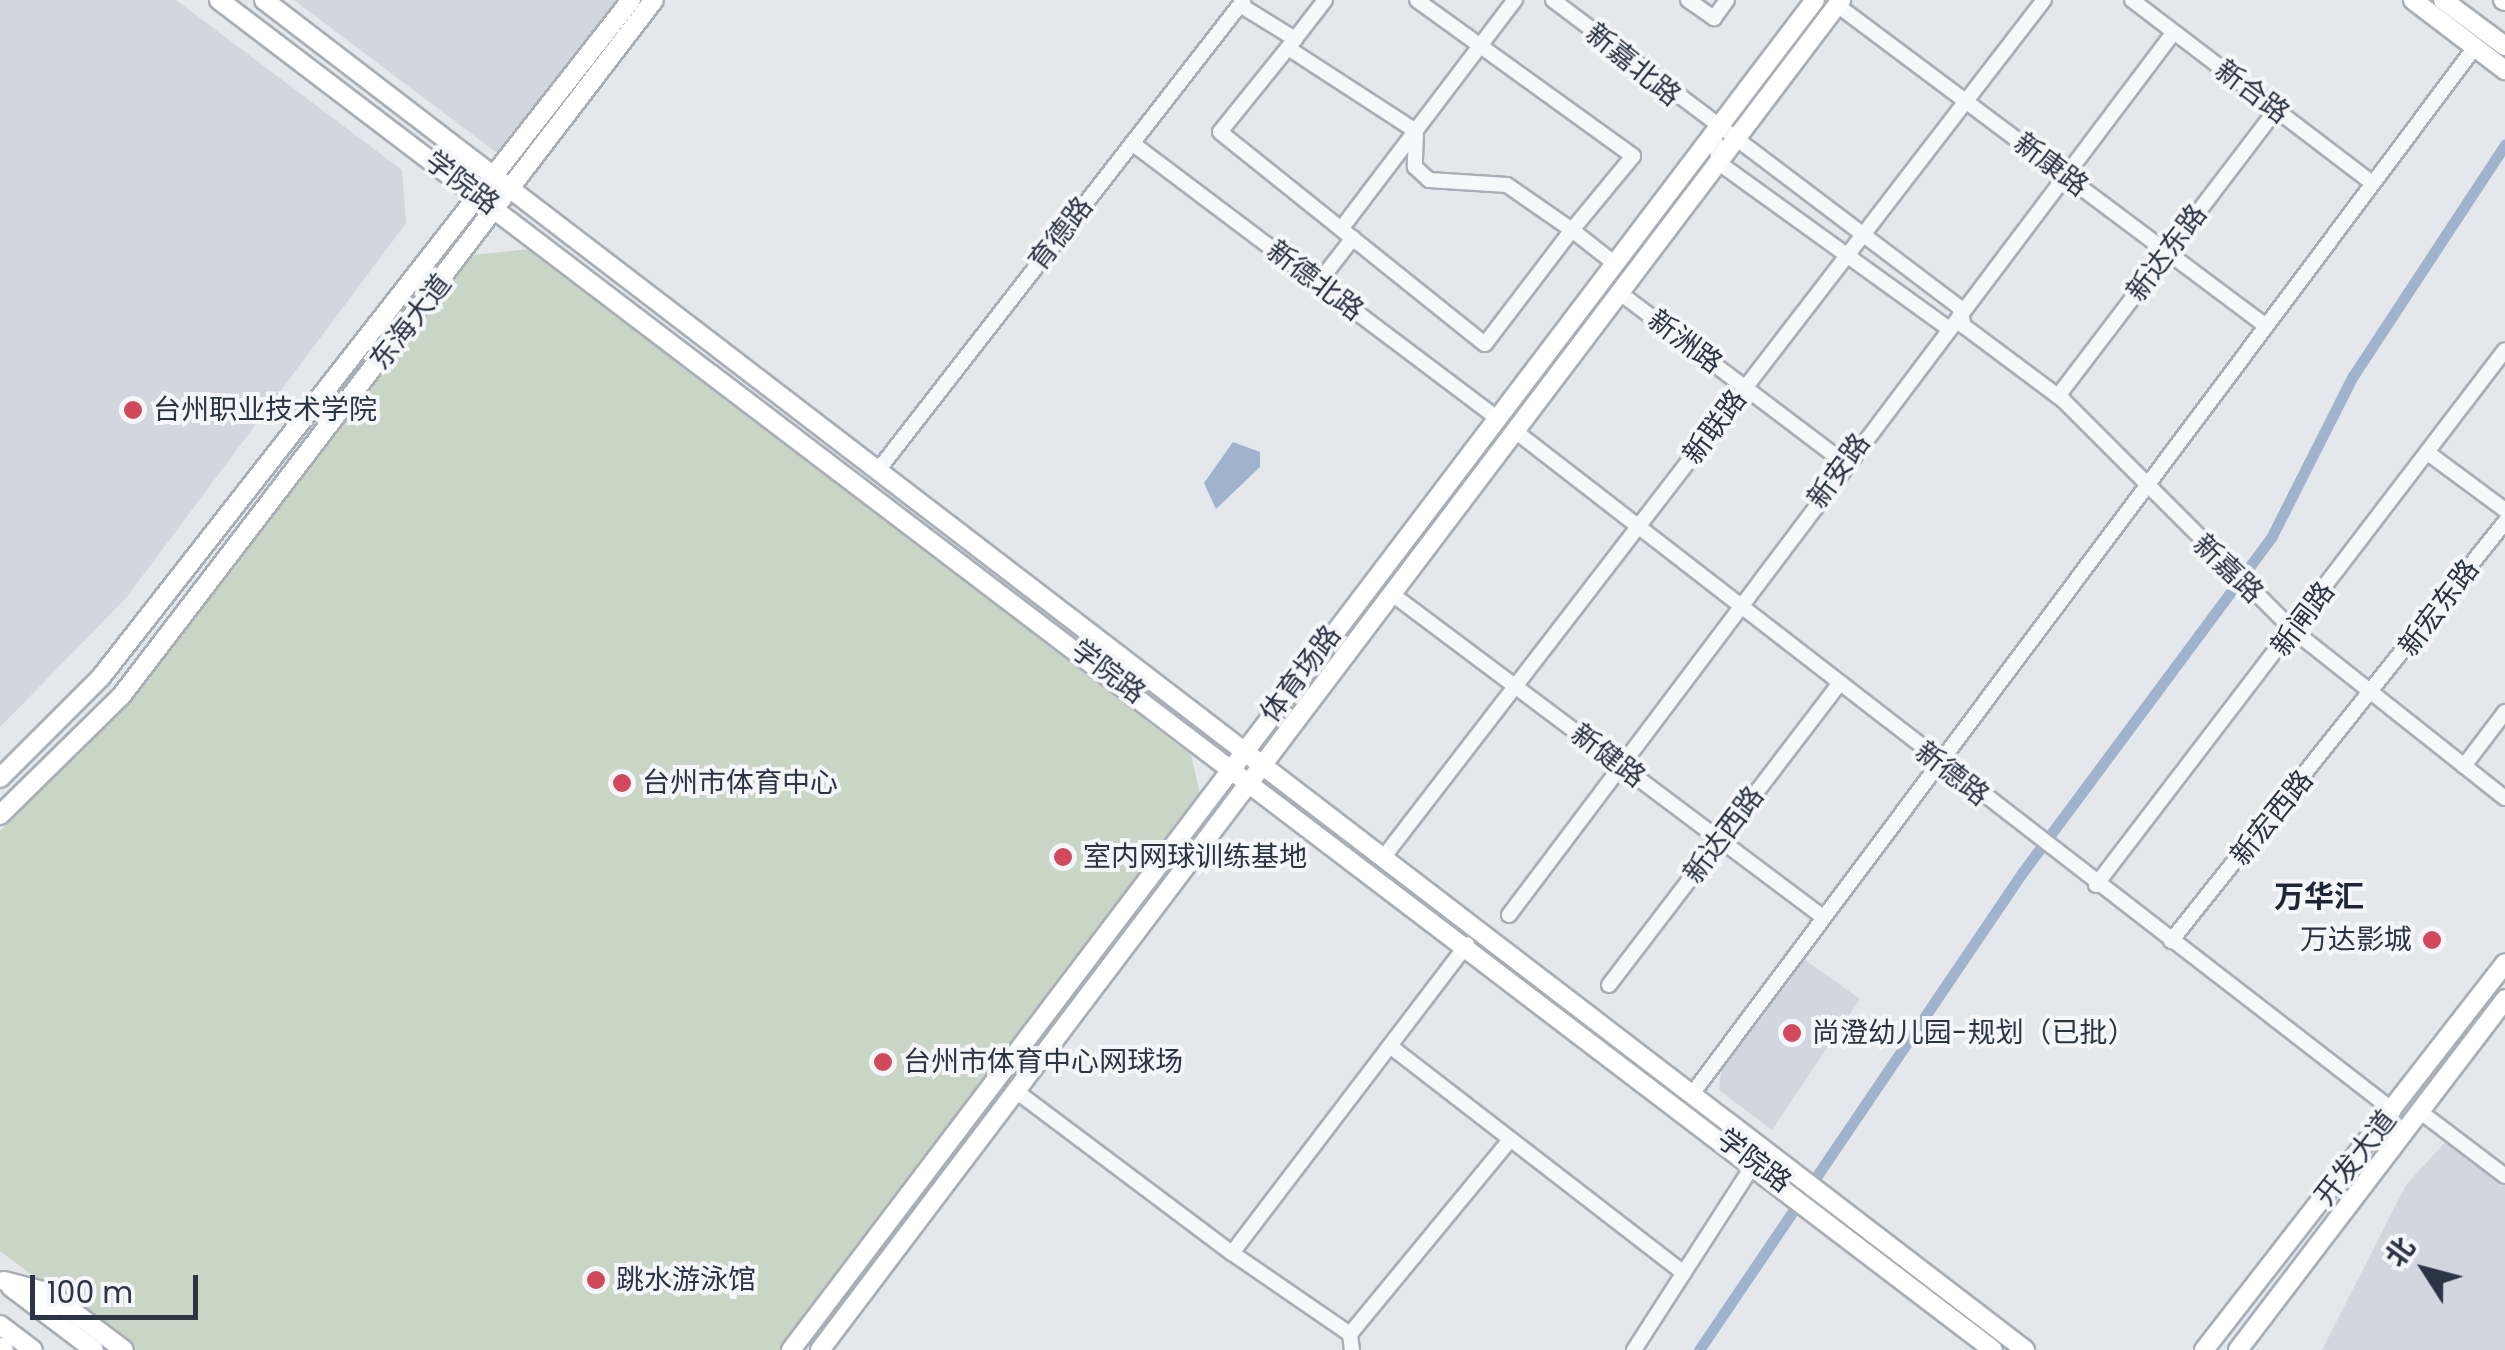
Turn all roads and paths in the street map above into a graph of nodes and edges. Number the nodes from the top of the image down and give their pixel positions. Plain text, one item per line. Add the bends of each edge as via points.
1 (219, 0) edge
2 (264, 0) edge
3 (632, 0) edge
4 (654, 0) edge
5 (1325, 0) edge
6 (1417, 0) edge
7 (1515, 0) edge
8 (1552, 0) edge
9 (1688, 0) edge
10 (1728, 0) edge
11 (1814, 0) edge
12 (2044, 0) edge
13 (2132, 0) edge
14 (2443, 0) edge
15 (2414, 1) edge
16 (1242, 2) edge
17 (1839, 2) edge
18 (2460, 13) junction
19 (2174, 32) junction
20 (1292, 44) junction
21 (1481, 46) junction
22 (2505, 46) edge
23 (2475, 47) junction
24 (2505, 70) edge
25 (1965, 101) junction
26 (2276, 110) junction
27 (1416, 130) junction
28 (1714, 131) junction
29 (1735, 141) junction
30 (1132, 143) junction
31 (1719, 163) junction
32 (2064, 174) junction
33 (2372, 183) junction
34 (506, 184) junction
35 (490, 205) junction
36 (1572, 230) junction
37 (1347, 234) junction
38 (1862, 235) junction
39 (2168, 252) junction
40 (1845, 258) junction
41 (1614, 263) junction
42 (1318, 283) junction
43 (1620, 293) junction
44 (1959, 307) junction
45 (1964, 326) junction
46 (2266, 326) junction
47 (1941, 331) junction
48 (2505, 350) edge
49 (1746, 388) junction
50 (2058, 396) junction
51 (1497, 418) junction
52 (1515, 432) junction
53 (2428, 453) junction
54 (1846, 463) junction
55 (878, 469) junction
56 (2145, 486) junction
57 (2505, 510) edge
58 (2505, 522) edge
59 (1638, 528) junction
60 (1392, 594) junction
61 (1740, 608) junction
62 (2294, 631) junction
63 (1838, 686) junction
64 (1516, 687) junction
65 (2373, 694) junction
66 (2505, 712) edge
67 (1245, 747) junction
68 (1265, 762) junction
69 (1937, 764) junction
70 (1621, 766) junction
71 (2464, 766) junction
72 (1232, 767) junction
73 (0, 778) edge
74 (1251, 780) junction
75 (2505, 798) edge
76 (0, 815) edge
77 (1720, 840) junction
78 (1386, 854) junction
79 (2096, 885) junction
80 (1509, 914) dead end
81 (1824, 917) junction
82 (2171, 942) junction
83 (1467, 944) junction
84 (2505, 963) edge
85 (1609, 985) dead end
86 (2505, 999) edge
87 (1390, 1046) junction
88 (1695, 1090) junction
89 (1016, 1091) junction
90 (2394, 1111) junction
91 (2422, 1112) dead end
92 (1510, 1140) junction
93 (1755, 1162) junction
94 (2505, 1176) edge
95 (1800, 1184) junction
96 (1838, 1214) junction
97 (1232, 1253) junction
98 (1684, 1273) junction
99 (2, 1280) edge
100 (0, 1325) edge
101 (1350, 1334) junction
102 (33, 1350) edge
103 (94, 1350) edge
104 (124, 1350) edge
105 (791, 1350) edge
106 (820, 1350) edge
107 (1352, 1350) edge
108 (1634, 1350) edge
109 (1993, 1350) edge
110 (2025, 1350) edge
111 (2204, 1350) edge
112 (2238, 1350) edge

1 - 35 main road, 学院路
2 - 34 main road, 学院路
3 - 34 main road, 东海大道
4 - 34 main road, 东海大道
5 - 20 street
6 - 21 street
7 - 21 street
8 - 28 street, 新嘉北路
9 - 10 street via 1714,18
11 - 28 main road, 体育场路
12 - 25 street, 新联路
13 - 19 street, 新合路
14 - 18 main road
15 - 18 main road
15 - 23 main road
16 - 20 street
16 - 30 street, 育德路
17 - 25 street, 新康路
17 - 29 main road
18 - 22 main road
19 - 26 street, 新合路
19 - 32 street, 新安路
20 - 27 street
20 - 37 street via 1220,132
21 - 27 street
21 - 36 street via 1633,156
23 - 24 main road
23 - 33 street
25 - 32 street, 新康路
25 - 38 street, 新联路
26 - 33 street, 新合路
26 - 39 street, 新达东路
27 - 36 street via 1415,167 1429,180 1507,185
27 - 37 street
28 - 29 street
28 - 31 street
28 - 41 main road, 体育场路
29 - 31 main road
29 - 38 street
30 - 42 street, 新德北路
30 - 55 street, 育德路
31 - 40 street
31 - 43 main road
32 - 39 street, 新康路
32 - 44 street, 新安路
33 - 46 street
34 - 35 main road, 东海大道
34 - 55 main road, 学院路
35 - 72 main road, 学院路
35 - 73 main road, 东海大道 via 101,677
35 - 76 main road, 东海大道 via 122,695
36 - 37 street via 1485,344
36 - 41 street
37 - 42 street
38 - 40 street, 新联路
38 - 44 street
39 - 46 street, 新康路
39 - 50 street, 新达东路
40 - 47 street
40 - 49 street, 新联路
41 - 51 main road, 体育场路
42 - 51 street, 新德北路
43 - 49 street, 新洲路
43 - 52 main road
44 - 45 street
44 - 47 street, 新安路
45 - 47 street
45 - 50 street, 新嘉路
46 - 56 street
47 - 54 street, 新安路
48 - 53 street, 新闸路
49 - 54 street, 新洲路
49 - 59 street, 新联路
50 - 56 street, 新嘉路
51 - 67 main road, 体育场路
52 - 59 street, 新德路
52 - 60 main road
53 - 57 street
53 - 62 street, 新闸路
54 - 61 street, 新安路
55 - 67 main road, 学院路
56 - 62 street, 新嘉路
56 - 69 street
58 - 65 street, 新宏东路
59 - 61 street, 新德路
59 - 64 street, 新联路
60 - 64 street, 新健路
60 - 68 main road
61 - 63 street, 新德路
61 - 70 street, 新安路
62 - 65 street, 新嘉路
62 - 79 street, 新闸路
63 - 69 street, 新德路
63 - 77 street, 新达西路
64 - 70 street, 新健路
64 - 78 street, 新联路
65 - 71 street, 新嘉路
65 - 82 street, 新宏西路
66 - 71 street
67 - 68 main road, 学院路
67 - 72 main road, 体育场路
68 - 74 main road
68 - 78 main road, 学院路
69 - 79 street, 新德路
69 - 81 street
70 - 77 street, 新健路
70 - 80 street, 新安路
71 - 75 street, 新嘉路
72 - 74 main road, 学院路
72 - 105 main road, 体育场路
74 - 83 main road, 学院路
74 - 89 main road
77 - 81 street, 新健路
77 - 85 street, 新达西路
78 - 88 main road, 学院路
79 - 82 street, 新德路
81 - 88 street
82 - 90 street, 新德路
83 - 87 street
83 - 93 main road, 学院路
84 - 90 main road, 开发大道
86 - 112 main road, 开发大道
87 - 92 street
87 - 97 street
88 - 95 main road, 学院路
89 - 97 street
89 - 106 main road
90 - 111 main road, 开发大道
91 - 94 street
92 - 98 street
92 - 101 street
93 - 95 main road, 学院路
93 - 98 street
95 - 96 main road, 学院路
96 - 109 main road, 学院路
96 - 110 main road, 学院路
97 - 101 street
98 - 108 street
99 - 103 main road
99 - 104 main road via 47,1292
100 - 102 main road
101 - 107 street

